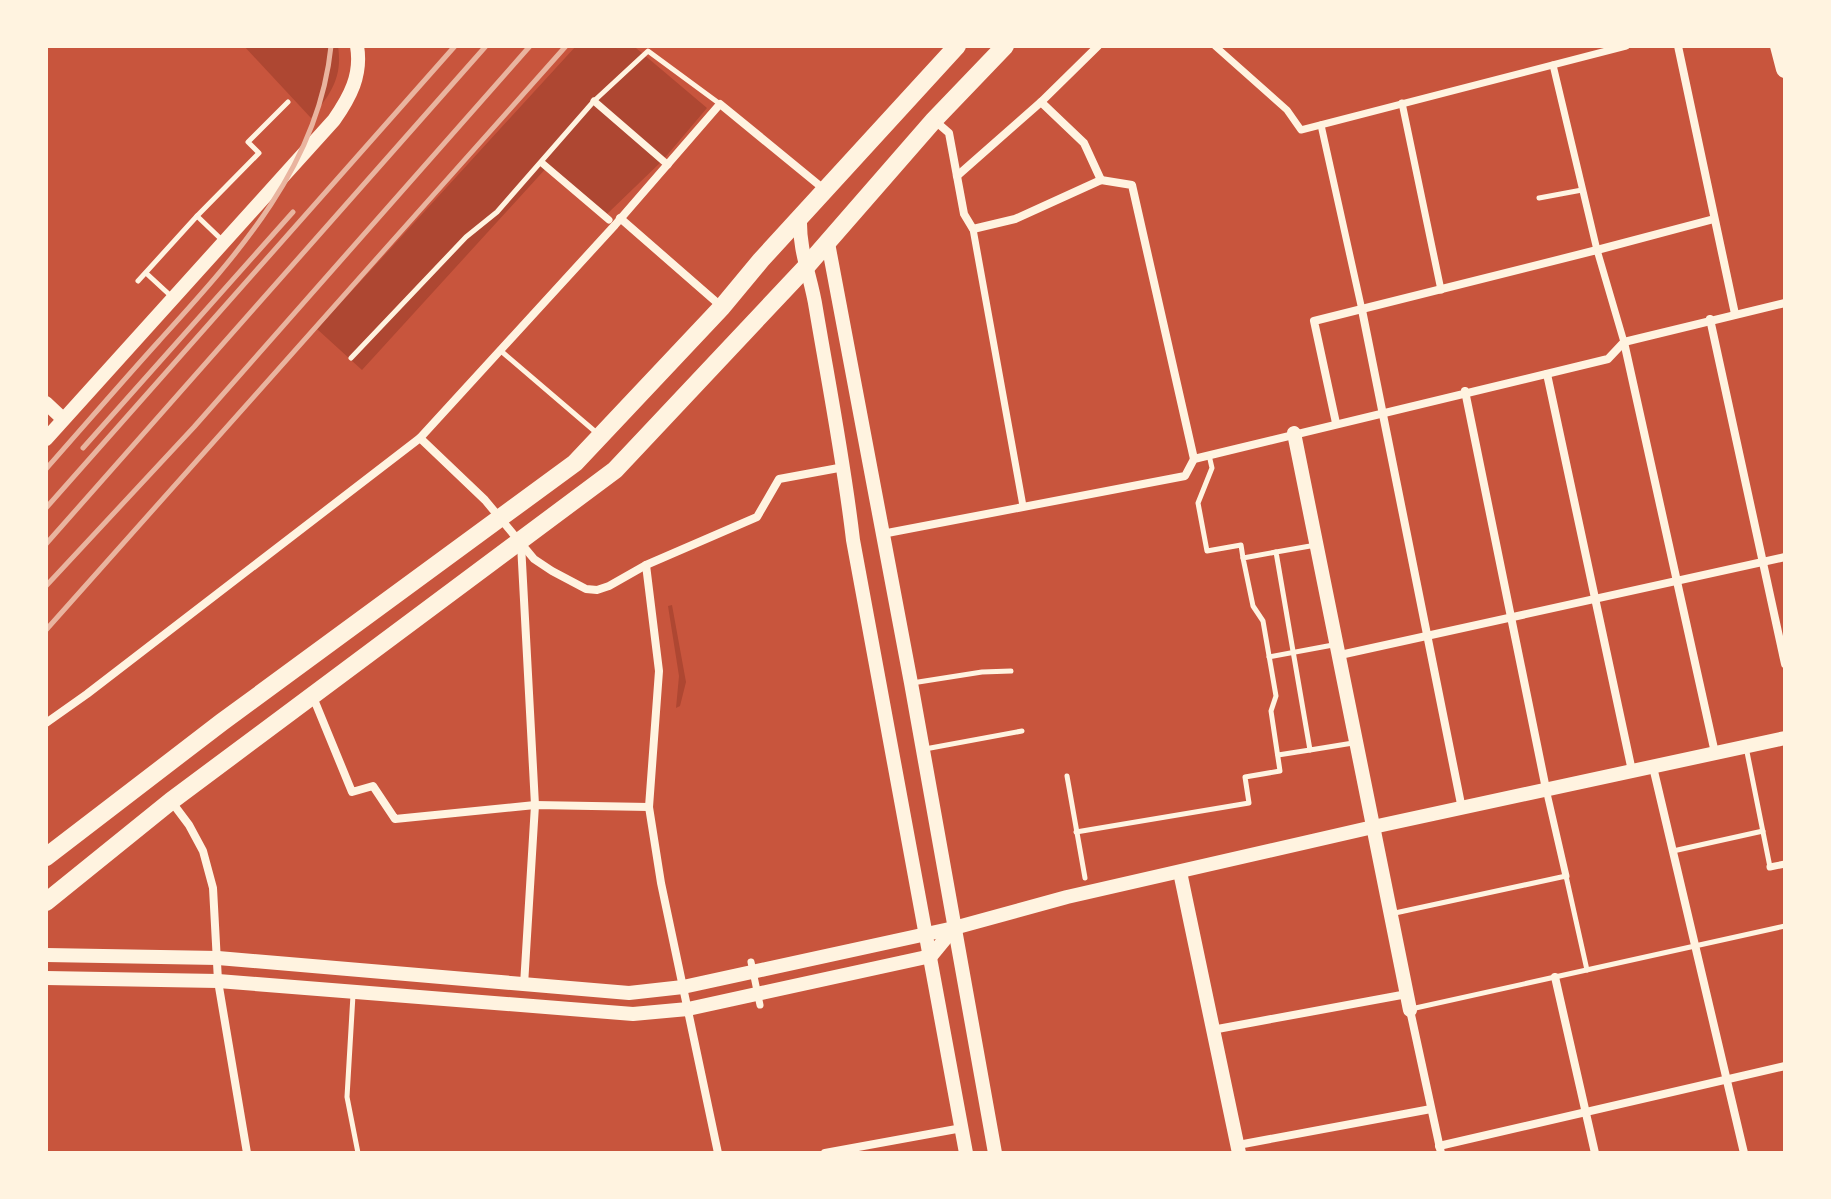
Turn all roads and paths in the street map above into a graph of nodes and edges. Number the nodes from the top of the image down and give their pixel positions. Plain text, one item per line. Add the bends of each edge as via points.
1 (357, 46) edge
2 (957, 46) edge
3 (1005, 46) edge
4 (1098, 46) edge
5 (1215, 46) edge
6 (1626, 46) edge
7 (1678, 46) edge
8 (1779, 46) edge
9 (1553, 65) junction
10 (1785, 69) edge
11 (594, 101) junction
12 (288, 102) dead end
13 (1041, 102) junction
14 (1402, 103) junction
15 (720, 104) junction
16 (934, 120) junction
17 (1321, 125) junction
18 (542, 163) junction
19 (668, 165) junction
20 (957, 176) junction
21 (1101, 180) junction
22 (825, 190) junction
23 (1583, 190) junction
24 (1539, 198) dead end
25 (197, 216) junction
26 (620, 218) junction
27 (800, 218) junction
28 (1714, 219) junction
29 (609, 220) dead end
30 (973, 229) junction
31 (224, 241) junction
32 (828, 243) junction
33 (1597, 250) junction
34 (805, 268) junction
35 (146, 273) junction
36 (138, 281) dead end
37 (1441, 290) junction
38 (173, 298) junction
39 (1785, 303) edge
40 (722, 307) junction
41 (1362, 310) junction
42 (1735, 314) junction
43 (1710, 319) junction
44 (1624, 342) junction
45 (501, 351) junction
46 (351, 358) dead end
47 (1547, 374) junction
48 (1465, 391) junction
49 (46, 403) edge
50 (1382, 411) junction
51 (63, 419) junction
52 (1336, 423) junction
53 (1294, 433) junction
54 (601, 437) junction
55 (420, 438) junction
56 (46, 439) edge
57 (1209, 455) junction
58 (1194, 459) junction
59 (844, 467) junction
60 (1023, 506) junction
61 (500, 518) junction
62 (882, 534) junction
63 (521, 543) junction
64 (1317, 544) junction
65 (1276, 552) junction
66 (1785, 557) edge
67 (1243, 558) junction
68 (1763, 562) junction
69 (646, 565) junction
70 (1677, 581) junction
71 (394, 595) junction
72 (1595, 599) junction
73 (1511, 617) junction
74 (414, 621) junction
75 (1427, 636) junction
76 (1338, 649) junction
77 (1293, 652) junction
78 (1269, 657) junction
79 (1785, 664) edge
80 (1011, 671) dead end
81 (911, 683) junction
82 (313, 696) junction
83 (46, 723) edge
84 (1022, 731) dead end
85 (1785, 738) edge
86 (1357, 743) junction
87 (1746, 746) junction
88 (923, 749) junction
89 (1310, 750) junction
90 (1715, 753) junction
91 (1278, 755) junction
92 (1653, 767) junction
93 (1632, 771) junction
94 (1067, 776) dead end
95 (1546, 789) junction
96 (171, 801) junction
97 (535, 805) junction
98 (649, 807) junction
99 (1462, 809) junction
100 (1373, 827) junction
101 (1763, 831) junction
102 (1076, 832) junction
103 (1673, 851) junction
104 (46, 857) edge
105 (1785, 864) edge
106 (1770, 867) joint
107 (1180, 872) junction
108 (1566, 876) junction
109 (1085, 878) dead end
110 (46, 902) edge
111 (1391, 914) junction
112 (1785, 926) edge
113 (954, 928) junction
114 (927, 933) junction
115 (1695, 946) junction
116 (46, 955) edge
117 (931, 956) junction
118 (218, 958) junction
119 (751, 962) dead end
120 (1587, 970) junction
121 (1555, 977) junction
122 (46, 978) edge
123 (218, 981) junction
124 (524, 985) junction
125 (683, 987) junction
126 (353, 992) junction
127 (1407, 994) junction
128 (760, 1005) dead end
129 (688, 1009) junction
130 (1410, 1010) junction
131 (1212, 1030) junction
132 (1785, 1066) edge
133 (1727, 1079) junction
134 (1431, 1109) junction
135 (1585, 1112) junction
136 (962, 1127) junction
137 (1238, 1149) edge
138 (1440, 1149) edge
139 (860, 1150) edge
140 (247, 1153) edge
141 (358, 1153) edge
142 (718, 1153) edge
143 (825, 1153) edge
144 (966, 1153) edge
145 (995, 1153) edge
146 (1595, 1153) edge
147 (1744, 1153) edge

1 - 31 street via 360,63 349,99
2 - 22 highway
3 - 16 highway
4 - 13 street
5 - 17 street via 1287,110 1301,130
6 - 9 street
7 - 28 street
8 - 10 highway
9 - 14 street
9 - 23 street
11 - 15 lane via 648,51
11 - 18 lane
11 - 19 street
12 - 25 lane via 248,142 259,153
13 - 20 street
13 - 21 street via 1084,143
14 - 17 street
14 - 37 street
15 - 19 street
15 - 22 street
16 - 20 street via 949,133
16 - 32 highway
17 - 41 street
18 - 29 street
18 - 46 lane
19 - 26 street
20 - 30 street via 964,214
21 - 30 street via 1015,219
21 - 58 street via 1132,185
22 - 27 highway
23 - 24 lane
23 - 33 street
25 - 31 lane
25 - 35 lane
26 - 40 street
26 - 45 street
27 - 34 street
27 - 40 highway
28 - 33 street
28 - 42 street
30 - 60 street
31 - 38 street
32 - 34 highway
32 - 62 street
33 - 37 street
33 - 44 street
34 - 59 street
34 - 63 highway via 615,470
35 - 36 lane
35 - 38 lane
37 - 41 street
38 - 51 street
39 - 42 street
40 - 54 highway
41 - 50 street
41 - 52 street via 1314,321
42 - 43 street
43 - 44 street
43 - 68 street
44 - 47 street via 1608,359
44 - 70 street
45 - 54 lane
45 - 55 street
47 - 48 street
47 - 72 street
48 - 50 street
48 - 73 street
49 - 51 street
50 - 52 street
50 - 75 street
51 - 56 street
52 - 53 street
53 - 57 street
53 - 64 street
54 - 61 highway via 575,463
55 - 61 street
55 - 83 street
57 - 58 street
57 - 67 lane via 1212,468 1198,503 1207,551 1241,545
58 - 60 street via 1185,476
59 - 69 street via 779,479 757,517
59 - 114 street
60 - 62 street
61 - 63 street
61 - 71 highway
62 - 81 street
63 - 69 street via 541,564 586,589 609,586
63 - 74 highway
63 - 97 street
64 - 65 lane
64 - 76 street
65 - 67 lane
65 - 77 lane
66 - 68 street
67 - 78 lane
68 - 70 street
68 - 79 street
69 - 98 street via 659,671
70 - 72 street
70 - 90 street
71 - 74 highway
71 - 104 highway
72 - 73 street
72 - 93 street
73 - 75 street
73 - 95 street
74 - 82 highway
75 - 76 street
75 - 99 street
76 - 77 lane
76 - 86 street
77 - 78 lane
77 - 89 lane
78 - 91 lane
80 - 81 lane
81 - 88 street
82 - 96 highway
82 - 97 street via 352,792 373,786 395,819
84 - 88 lane
85 - 87 street
86 - 89 lane
86 - 100 street
87 - 90 street
87 - 101 lane
88 - 113 street
89 - 91 lane
90 - 92 street
91 - 102 lane via 1280,771 1245,777 1249,803
92 - 93 street
92 - 103 street
93 - 95 street
94 - 102 lane
95 - 99 street
95 - 108 street
96 - 110 highway
96 - 118 street via 209,868
97 - 98 street
97 - 124 street
98 - 125 street
99 - 100 street
100 - 107 street
100 - 111 street
101 - 103 lane
101 - 106 lane
102 - 109 lane
103 - 115 street
105 - 106 street
107 - 113 street
107 - 131 street
108 - 111 lane
108 - 120 lane
111 - 127 street
112 - 115 lane
113 - 114 street
113 - 117 street
113 - 145 street
114 - 117 street
114 - 125 street
115 - 120 lane
115 - 133 street
116 - 118 street
117 - 129 street
117 - 136 street
118 - 123 street
118 - 124 street
119 - 128 street
120 - 121 lane
121 - 130 lane
121 - 135 street
122 - 123 street
123 - 126 street
123 - 140 street
124 - 125 street via 629,993
125 - 129 street
126 - 129 street via 633,1014
126 - 141 lane via 347,1097
127 - 130 street
127 - 131 street
129 - 142 street
130 - 134 street
131 - 137 street
132 - 133 street
133 - 135 street
133 - 147 street
134 - 137 street
134 - 138 street
135 - 138 street
135 - 146 street
136 - 139 street
136 - 144 street
139 - 143 street

